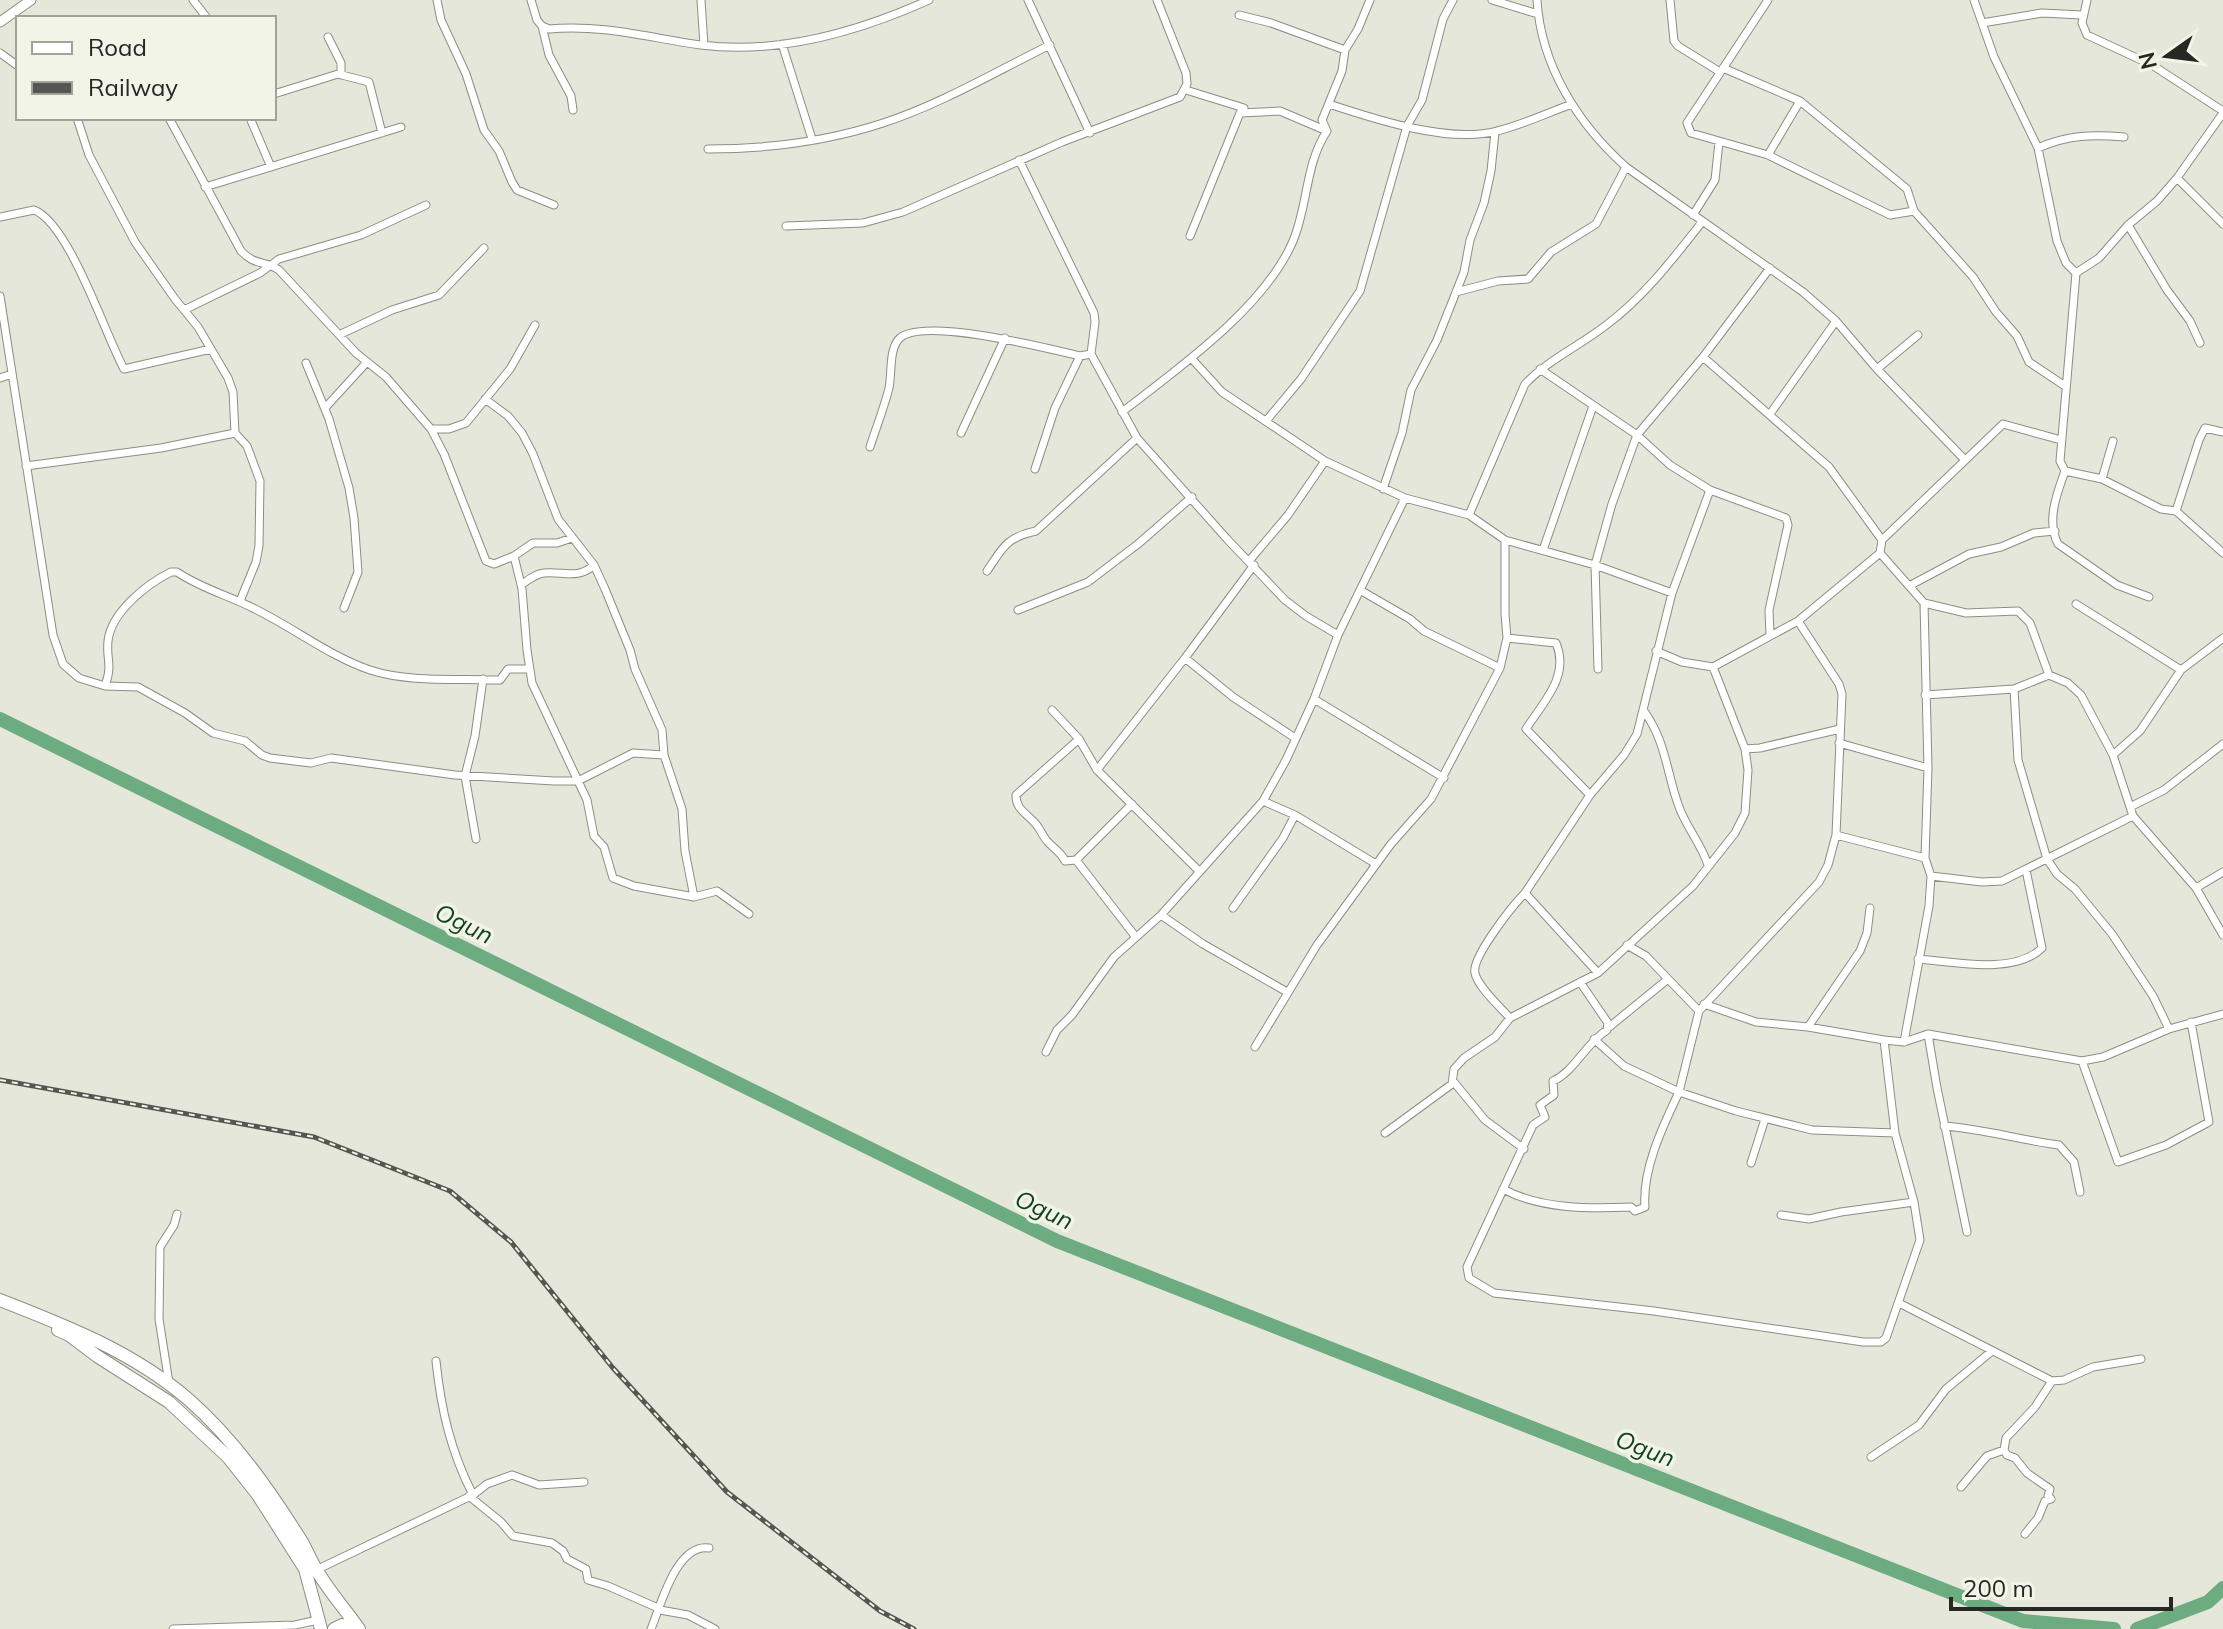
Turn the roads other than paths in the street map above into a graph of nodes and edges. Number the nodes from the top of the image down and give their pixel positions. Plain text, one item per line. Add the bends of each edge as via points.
1 (31, 0) edge
2 (193, 0) edge
3 (437, 0) edge
4 (531, 0) edge
5 (701, 0) edge
6 (929, 0) edge
7 (1028, 0) edge
8 (1157, 0) edge
9 (1370, 0) edge
10 (1452, 0) edge
11 (1492, 0) edge
12 (1537, 0) edge
13 (1670, 0) edge
14 (1768, 0) edge
15 (1974, 0) edge
16 (2087, 0) edge
17 (1538, 14) junction
18 (1239, 15) dead end
19 (2082, 15) junction
20 (205, 16) edge
21 (0, 22) edge
22 (1982, 23) junction
23 (542, 26) junction
24 (328, 37) dead end
25 (782, 44) junction
26 (704, 45) junction
27 (1050, 45) junction
28 (1345, 50) junction
29 (1722, 70) junction
30 (341, 75) junction
31 (1186, 90) junction
32 (276, 93) edge
33 (1800, 101) junction
34 (1329, 104) junction
35 (1572, 104) junction
36 (573, 110) dead end
37 (2223, 112) edge
38 (1240, 113) junction
39 (78, 120) edge
40 (170, 120) edge
41 (251, 120) edge
42 (1407, 126) junction
43 (401, 127) dead end
44 (1327, 131) junction
45 (1495, 132) junction
46 (382, 133) junction
47 (1090, 133) junction
48 (2124, 137) dead end
49 (812, 139) junction
50 (1719, 142) junction
51 (2038, 148) junction
52 (708, 149) dead end
53 (1768, 155) junction
54 (1019, 160) junction
55 (271, 167) junction
56 (1626, 167) junction
57 (2177, 178) junction
58 (205, 187) junction
59 (426, 205) dead end
60 (554, 205) dead end
61 (1914, 211) junction
62 (1693, 215) junction
63 (0, 217) edge
64 (1702, 222) junction
65 (2223, 224) edge
66 (2128, 225) junction
67 (786, 226) dead end
68 (1190, 236) dead end
69 (484, 248) dead end
70 (271, 265) junction
71 (1770, 268) junction
72 (2076, 273) junction
73 (1456, 292) junction
74 (0, 296) edge
75 (184, 310) junction
76 (1836, 321) junction
77 (535, 325) dead end
78 (341, 334) junction
79 (1918, 335) dead end
80 (1005, 338) junction
81 (2200, 343) dead end
82 (211, 349) junction
83 (1091, 354) junction
84 (1080, 356) junction
85 (1703, 357) junction
86 (1192, 359) junction
87 (367, 362) junction
88 (306, 363) dead end
89 (1540, 369) junction
90 (1877, 369) junction
91 (12, 374) junction
92 (0, 378) edge
93 (2065, 386) junction
94 (485, 399) junction
95 (1593, 406) junction
96 (325, 408) junction
97 (1122, 412) junction
98 (1770, 414) junction
99 (1266, 421) junction
100 (431, 429) junction
101 (2223, 432) edge
102 (235, 433) junction
103 (961, 433) dead end
104 (1637, 435) junction
105 (1137, 438) junction
106 (2061, 440) junction
107 (2113, 441) dead end
108 (870, 447) dead end
109 (1964, 459) junction
110 (1325, 461) junction
111 (26, 466) junction
112 (1035, 469) dead end
113 (2065, 471) junction
114 (2102, 479) junction
115 (1383, 489) junction
116 (1710, 490) junction
117 (1192, 497) junction
118 (1405, 498) junction
119 (2176, 511) junction
120 (1469, 515) junction
121 (2055, 531) junction
122 (572, 538) junction
123 (1505, 540) junction
124 (1882, 540) junction
125 (1543, 550) junction
126 (1880, 553) junction
127 (2223, 553) edge
128 (514, 556) junction
129 (1252, 563) junction
130 (594, 565) junction
131 (1595, 565) junction
132 (987, 571) dead end
133 (521, 585) junction
134 (1909, 586) junction
135 (1360, 590) junction
136 (1672, 593) junction
137 (2149, 597) dead end
138 (240, 601) junction
139 (1924, 603) junction
140 (2076, 604) dead end
141 (344, 608) dead end
142 (1018, 610) dead end
143 (1798, 621) junction
144 (1338, 635) junction
145 (1770, 636) junction
146 (1507, 638) junction
147 (2223, 638) edge
148 (1656, 651) junction
149 (1185, 658) junction
150 (1713, 667) junction
151 (1500, 668) junction
152 (530, 669) junction
153 (1598, 669) dead end
154 (2181, 670) junction
155 (2049, 675) junction
156 (483, 679) junction
157 (105, 686) junction
158 (2014, 689) junction
159 (1925, 695) junction
160 (1314, 699) junction
161 (1052, 710) dead end
162 (1644, 711) junction
163 (1840, 729) junction
164 (1295, 738) junction
165 (1079, 739) junction
166 (1839, 743) junction
167 (2223, 744) edge
168 (1745, 749) junction
169 (664, 755) junction
170 (2113, 755) junction
171 (1928, 768) junction
172 (1097, 770) junction
173 (465, 776) junction
174 (1444, 778) junction
175 (578, 781) junction
176 (1590, 795) junction
177 (1263, 801) junction
178 (1132, 804) junction
179 (2130, 807) junction
180 (1295, 815) junction
181 (2133, 816) junction
182 (1836, 835) junction
183 (476, 839) dead end
184 (1925, 858) junction
185 (2047, 859) junction
186 (1076, 860) junction
187 (1376, 864) junction
188 (1708, 865) junction
189 (2026, 870) junction
190 (1199, 871) junction
191 (2223, 872) edge
192 (1931, 876) junction
193 (2196, 888) junction
194 (1525, 893) junction
195 (694, 897) junction
196 (1233, 908) dead end
197 (1870, 908) dead end
198 (749, 914) dead end
199 (1161, 915) junction
200 (2223, 935) edge
201 (1135, 936) junction
202 (1627, 945) junction
203 (1918, 959) junction
204 (1598, 973) junction
205 (1668, 979) junction
206 (1580, 982) junction
207 (1287, 992) junction
208 (1702, 1007) junction
209 (2223, 1014) edge
210 (1510, 1018) junction
211 (2191, 1022) junction
212 (1808, 1027) junction
213 (2169, 1029) junction
214 (1607, 1030) junction
215 (1928, 1034) junction
216 (1594, 1039) junction
217 (1884, 1040) junction
218 (1904, 1042) junction
219 (1255, 1047) dead end
220 (1046, 1052) dead end
221 (2082, 1061) junction
222 (1452, 1084) junction
223 (1679, 1092) junction
224 (1765, 1119) junction
225 (1944, 1126) junction
226 (1385, 1133) dead end
227 (1895, 1133) junction
228 (1524, 1149) junction
229 (1751, 1163) dead end
230 (1503, 1189) junction
231 (2080, 1192) dead end
232 (1914, 1202) junction
233 (177, 1214) dead end
234 (1781, 1215) dead end
235 (1967, 1232) dead end
236 (0, 1303) edge
237 (1899, 1303) junction
238 (1992, 1351) junction
239 (2141, 1359) dead end
240 (436, 1361) dead end
241 (2052, 1381) junction
242 (169, 1385) junction
243 (2004, 1450) junction
244 (1871, 1457) dead end
245 (584, 1482) dead end
246 (1961, 1487) dead end
247 (471, 1496) junction
248 (2025, 1534) dead end
249 (709, 1548) dead end
250 (316, 1570) junction
251 (659, 1609) junction
252 (320, 1625) edge
253 (173, 1629) edge
254 (334, 1629) edge
255 (359, 1629) edge
256 (651, 1629) edge
257 (715, 1629) edge

1 - 21 street
2 - 20 street
3 - 60 street via 484,130 512,182 517,190
4 - 23 street
5 - 26 street
6 - 25 street via 859,27
7 - 27 street
8 - 31 street via 1186,73
9 - 28 street
10 - 42 street via 1422,100
11 - 17 street
12 - 17 street
13 - 29 street via 1674,41
14 - 29 street
15 - 22 street
16 - 19 street
17 - 35 street via 1548,60
18 - 28 street
19 - 22 street via 2042,13
19 - 37 street via 2087,35 2152,65
22 - 51 street
23 - 26 street via 599,27
23 - 36 street
24 - 30 street
25 - 26 street
25 - 49 street
27 - 47 street
27 - 49 street via 885,122
28 - 34 street
29 - 33 street
29 - 50 street via 1687,123 1691,133
30 - 32 street
30 - 46 street via 372,85
31 - 38 street via 1244,108
31 - 47 street
33 - 53 street
33 - 61 street via 1907,189
34 - 42 street
34 - 44 street via 1322,120
35 - 45 street
35 - 56 street
37 - 57 street
38 - 44 street via 1280,111
38 - 68 street
39 - 75 street via 112,200
40 - 58 street
41 - 55 street
42 - 45 street via 1444,134
42 - 99 street via 1360,291
43 - 46 street
44 - 86 street via 1317,147 1293,241 1270,280
45 - 73 street via 1484,203
46 - 55 street
47 - 54 street
48 - 51 street via 2078,136
49 - 52 street
50 - 53 street
50 - 62 street via 1715,180
51 - 72 street via 2057,241
53 - 61 street via 1890,215
54 - 67 street via 883,218
54 - 83 street via 1094,313
55 - 58 street
56 - 62 street
56 - 73 street via 1596,224 1551,252 1528,279
57 - 65 street
57 - 66 street
58 - 70 street via 241,251 251,262
59 - 70 street via 361,235
61 - 93 street via 1973,277 2017,336 2029,362
62 - 64 street
63 - 82 street via 34,210 43,215 67,246 124,369
64 - 71 street
64 - 89 street via 1665,269 1609,324
66 - 72 street via 2099,258
66 - 81 street
69 - 78 street via 439,295
70 - 75 street
70 - 78 street
71 - 76 street
71 - 85 street
72 - 93 street
73 - 115 street via 1411,390
74 - 91 street
75 - 82 street
76 - 90 street
76 - 98 street
77 - 94 street
78 - 87 street
79 - 90 street
80 - 84 street
80 - 103 street
80 - 108 street via 956,332 900,337
82 - 102 street via 233,392
83 - 84 street
83 - 97 street
84 - 112 street
85 - 98 street
85 - 104 street
86 - 97 street
86 - 99 street via 1222,392
87 - 96 street
87 - 100 street
88 - 96 street
89 - 95 street
89 - 120 street via 1525,384
90 - 109 street
91 - 92 street
91 - 111 street
93 - 106 street
94 - 100 street via 466,423
94 - 122 street via 522,433 558,519
95 - 104 street
95 - 125 street
96 - 141 street via 349,488 359,566
97 - 105 street
98 - 124 street via 1829,467
99 - 110 street
100 - 128 street via 486,561 494,564
101 - 119 street via 2205,428
102 - 111 street
102 - 138 street via 247,446 260,481 259,546
104 - 116 street via 1670,465
104 - 131 street
105 - 117 street
105 - 132 street via 1036,531 1006,542
106 - 109 street via 2003,424
106 - 113 street
107 - 114 street
109 - 124 street
110 - 115 street
110 - 129 street
111 - 157 street via 58,651 63,664 79,678
113 - 114 street
113 - 121 street via 2053,502
114 - 119 street via 2161,509
115 - 118 street
116 - 136 street
116 - 145 street via 1788,521 1769,610
117 - 129 street
117 - 142 street via 1088,582
118 - 120 street
118 - 135 street
119 - 127 street
120 - 123 street
121 - 134 street via 1969,554
121 - 137 street via 2061,548 2088,567
122 - 128 street via 533,543
122 - 130 street
123 - 125 street
123 - 146 street
124 - 126 street
125 - 131 street
126 - 134 street
126 - 143 street
128 - 133 street
129 - 144 street via 1285,600
129 - 149 street
130 - 133 street via 586,572 546,572
130 - 169 street via 662,730
131 - 136 street
131 - 153 street
133 - 152 street
134 - 139 street
135 - 144 street
135 - 151 street via 1424,631
136 - 148 street
138 - 156 street via 372,670
138 - 157 street via 177,572 166,574 128,605 112,628
139 - 155 street via 1966,613 2018,611 2030,623
139 - 159 street
140 - 154 street
143 - 145 street
143 - 163 street via 1839,684
144 - 160 street
145 - 150 street
146 - 151 street
146 - 176 street via 1556,643 1562,658 1558,679 1526,729
147 - 154 street
148 - 150 street
148 - 162 street
149 - 164 street
149 - 172 street
150 - 168 street
151 - 174 street
152 - 156 street via 508,669 500,680
152 - 175 street
154 - 170 street via 2140,731
155 - 158 street
155 - 170 street via 2081,695
156 - 173 street
157 - 173 street via 138,687 213,733 245,741 270,758 311,763 331,758
158 - 159 street
158 - 185 street via 2018,760
159 - 171 street
160 - 164 street
160 - 174 street
161 - 165 street
162 - 176 street via 1624,755
162 - 188 street via 1657,729 1678,805
163 - 166 street
163 - 168 street
164 - 177 street
165 - 172 street
165 - 186 street via 1021,789 1016,800 1065,861
166 - 171 street
166 - 182 street
167 - 179 street via 2164,790
168 - 188 street via 1745,813
169 - 175 street via 633,753
169 - 195 street via 682,809
170 - 179 street
171 - 184 street
172 - 178 street
173 - 175 street
173 - 183 street
174 - 187 street
175 - 195 street via 613,878
176 - 194 street
177 - 180 street
177 - 190 street
178 - 186 street
178 - 190 street
179 - 181 street
180 - 187 street
180 - 196 street
181 - 185 street
181 - 193 street
182 - 184 street
182 - 208 street via 1819,882
184 - 192 street
185 - 189 street
185 - 213 street via 2112,934
186 - 201 street
187 - 207 street
188 - 202 street via 1693,886
189 - 192 street via 1992,882
189 - 203 street via 2041,933 2042,948 2032,958 2005,965
190 - 199 street
191 - 193 street
192 - 203 street
193 - 200 street
194 - 204 street
194 - 210 street via 1474,965 1476,978
195 - 198 street via 717,891
197 - 212 street via 1860,951
199 - 201 street
199 - 207 street
201 - 220 street via 1057,1030
202 - 204 street
202 - 205 street
203 - 218 street
204 - 206 street
205 - 208 street
205 - 214 street
206 - 210 street
206 - 214 street via 1608,1023
207 - 219 street
208 - 212 street via 1756,1022
208 - 223 street
209 - 211 street
210 - 222 street via 1454,1069
211 - 213 street
211 - 221 street via 2209,1122 2130,1158 2118,1162
212 - 217 street
213 - 221 street
214 - 216 street
215 - 218 street
215 - 221 street
215 - 225 street
216 - 223 street via 1624,1066
216 - 228 street via 1567,1074 1553,1081 1554,1095 1540,1105 1545,1117 1533,1125
217 - 218 street
217 - 227 street
222 - 226 street
222 - 228 street via 1492,1127
223 - 224 street
223 - 230 street via 1643,1189 1645,1207 1635,1211 1538,1202
224 - 227 street via 1812,1130
224 - 229 street
225 - 231 street via 2059,1145 2074,1162
225 - 235 street
227 - 232 street
228 - 230 street
230 - 237 street via 1467,1267 1469,1278 1494,1293 1863,1342 1886,1338
232 - 234 street via 1809,1219
232 - 237 street via 1920,1240
233 - 242 street via 160,1247 159,1319
236 - 242 highway via 97,1339
236 - 252 highway via 69,1335 169,1402 211,1441 258,1495 305,1569
237 - 238 street
238 - 241 street
238 - 244 street via 1946,1389 1919,1425
239 - 241 street
240 - 247 street via 445,1424
241 - 243 street via 2006,1438
242 - 250 highway via 241,1455
243 - 246 street via 1987,1456
243 - 248 street via 2050,1489 2051,1499
245 - 247 street via 539,1485 512,1475
247 - 250 street
247 - 251 street via 513,1536 552,1543 586,1569 588,1580
249 - 251 street via 690,1553
250 - 255 highway
251 - 256 street
251 - 257 street via 688,1615
252 - 253 street
254 - 255 highway

